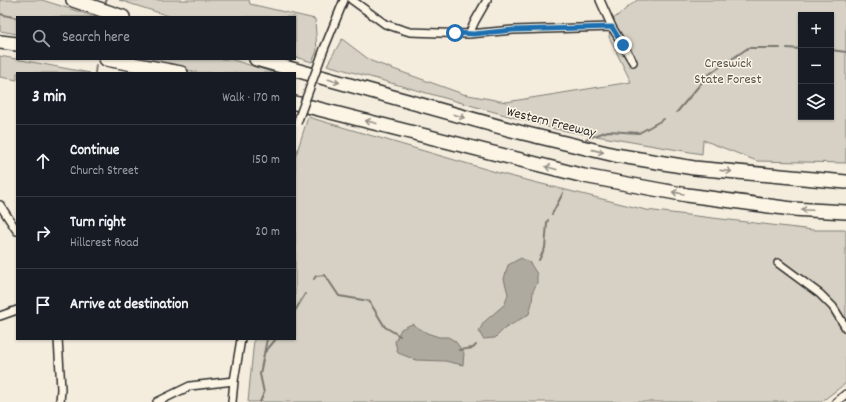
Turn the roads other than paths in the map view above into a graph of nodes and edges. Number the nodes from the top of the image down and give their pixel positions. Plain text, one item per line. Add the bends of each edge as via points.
1 (72, 0) edge
2 (344, 0) edge
3 (352, 0) edge
4 (487, 0) edge
5 (600, 0) edge
6 (120, 16) edge
7 (612, 27) junction
8 (469, 34) junction
9 (0, 42) edge
10 (16, 44) edge
11 (111, 60) edge
12 (260, 60) edge
13 (633, 62) dead end
14 (176, 72) edge
15 (296, 103) edge
16 (296, 125) edge
17 (846, 182) edge
18 (0, 205) edge
19 (846, 212) edge
20 (16, 229) edge
21 (778, 263) dead end
22 (16, 310) edge
23 (0, 316) edge
24 (846, 328) edge
25 (58, 340) edge
26 (241, 340) edge
27 (234, 381) junction
28 (846, 394) edge
29 (60, 402) edge
30 (157, 402) edge
31 (232, 402) edge
32 (836, 402) edge

1 - 6 highway
2 - 16 street, bridge
3 - 8 street via 382,22 400,30
4 - 8 street
5 - 7 street
7 - 8 street via 506,30
7 - 13 street
9 - 10 highway
11 - 14 highway
12 -> 17 highway, Western Freeway via 519,132 615,155 694,168
19 -> 15 highway via 792,209 687,195 584,176
18 - 20 street
21 - 24 street via 820,294 833,307
22 - 23 street
25 - 29 street
26 - 27 street
27 - 30 street via 190,386
27 - 31 street
28 - 32 street

